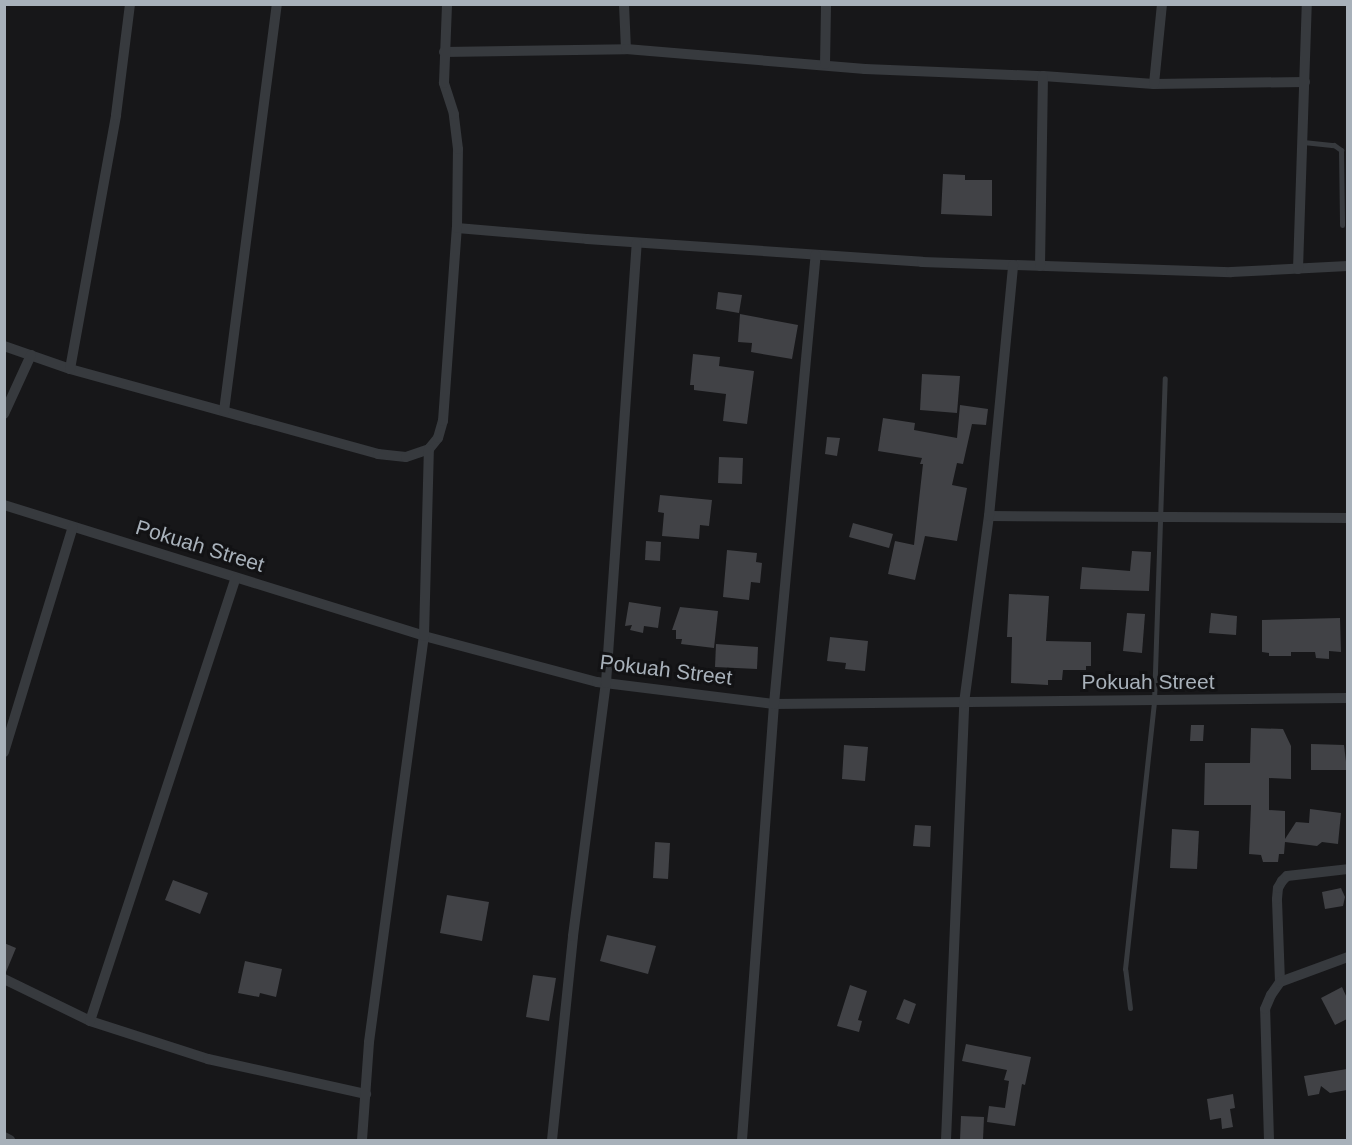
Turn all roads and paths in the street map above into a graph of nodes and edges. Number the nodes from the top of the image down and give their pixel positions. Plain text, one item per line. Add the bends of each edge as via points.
1 (130, 4) edge
2 (277, 4) edge
3 (447, 4) edge
4 (624, 4) edge
5 (826, 4) edge
6 (1162, 4) edge
7 (1307, 4) edge
8 (626, 49) junction
9 (444, 52) junction
10 (825, 64) junction
11 (1043, 76) junction
12 (1305, 82) junction
13 (1154, 84) junction
14 (1303, 142) junction
15 (1341, 225) dead end
16 (458, 228) junction
17 (637, 243) junction
18 (816, 255) junction
19 (1013, 265) junction
20 (1040, 266) junction
21 (1347, 266) edge
22 (1298, 269) junction
23 (4, 346) edge
24 (31, 355) junction
25 (70, 369) junction
26 (1165, 378) dead end
27 (224, 411) junction
28 (4, 414) edge
29 (429, 449) junction
30 (4, 505) edge
31 (989, 516) junction
32 (1161, 517) junction
33 (1347, 518) edge
34 (73, 527) junction
35 (236, 578) junction
36 (424, 636) junction
37 (606, 683) junction
38 (1347, 698) edge
39 (1154, 702) junction
40 (964, 703) junction
41 (774, 704) junction
42 (4, 752) edge
43 (1347, 869) edge
44 (1347, 957) edge
45 (4, 979) edge
46 (1280, 982) junction
47 (1131, 1008) dead end
48 (90, 1021) junction
49 (366, 1094) junction
50 (4, 1137) edge
51 (10, 1140) edge
52 (362, 1140) edge
53 (552, 1140) edge
54 (742, 1140) edge
55 (946, 1140) edge
56 (1269, 1140) edge

1 - 25 street via 116,115
2 - 27 street
3 - 9 street
4 - 8 street
5 - 10 street
6 - 13 street
7 - 12 street
8 - 9 street
8 - 10 street
9 - 16 street via 444,84 458,149
10 - 11 street
11 - 13 street
11 - 20 street
12 - 13 street
12 - 14 street
14 - 15 lane via 1334,145 1341,150
14 - 22 street
16 - 17 street
16 - 29 street via 443,421 438,438
17 - 18 street
17 - 37 street
18 - 19 street
18 - 41 street
19 - 20 street
19 - 31 street
20 - 22 street via 1231,272
21 - 22 street
23 - 24 street
24 - 25 street
24 - 28 street
25 - 27 street
26 - 32 lane
27 - 29 street via 378,454 406,457
29 - 36 street
30 - 34 street, Pokuah Street
31 - 32 street
31 - 40 street
32 - 33 street
32 - 39 lane
34 - 35 street, Pokuah Street
34 - 42 street
35 - 36 street, Pokuah Street
35 - 48 street
36 - 37 street, Pokuah Street
36 - 49 street via 392,859
37 - 41 street, Pokuah Street
37 - 53 street via 573,936
38 - 39 street, Pokuah Street
39 - 40 street, Pokuah Street
39 - 47 lane via 1125,969
40 - 41 street, Pokuah Street
40 - 55 street
41 - 54 street
43 - 46 street via 1287,876 1281,881 1277,899
44 - 46 street
45 - 48 street
46 - 56 street via 1265,1009
48 - 49 street via 208,1059
49 - 52 street
50 - 51 street

